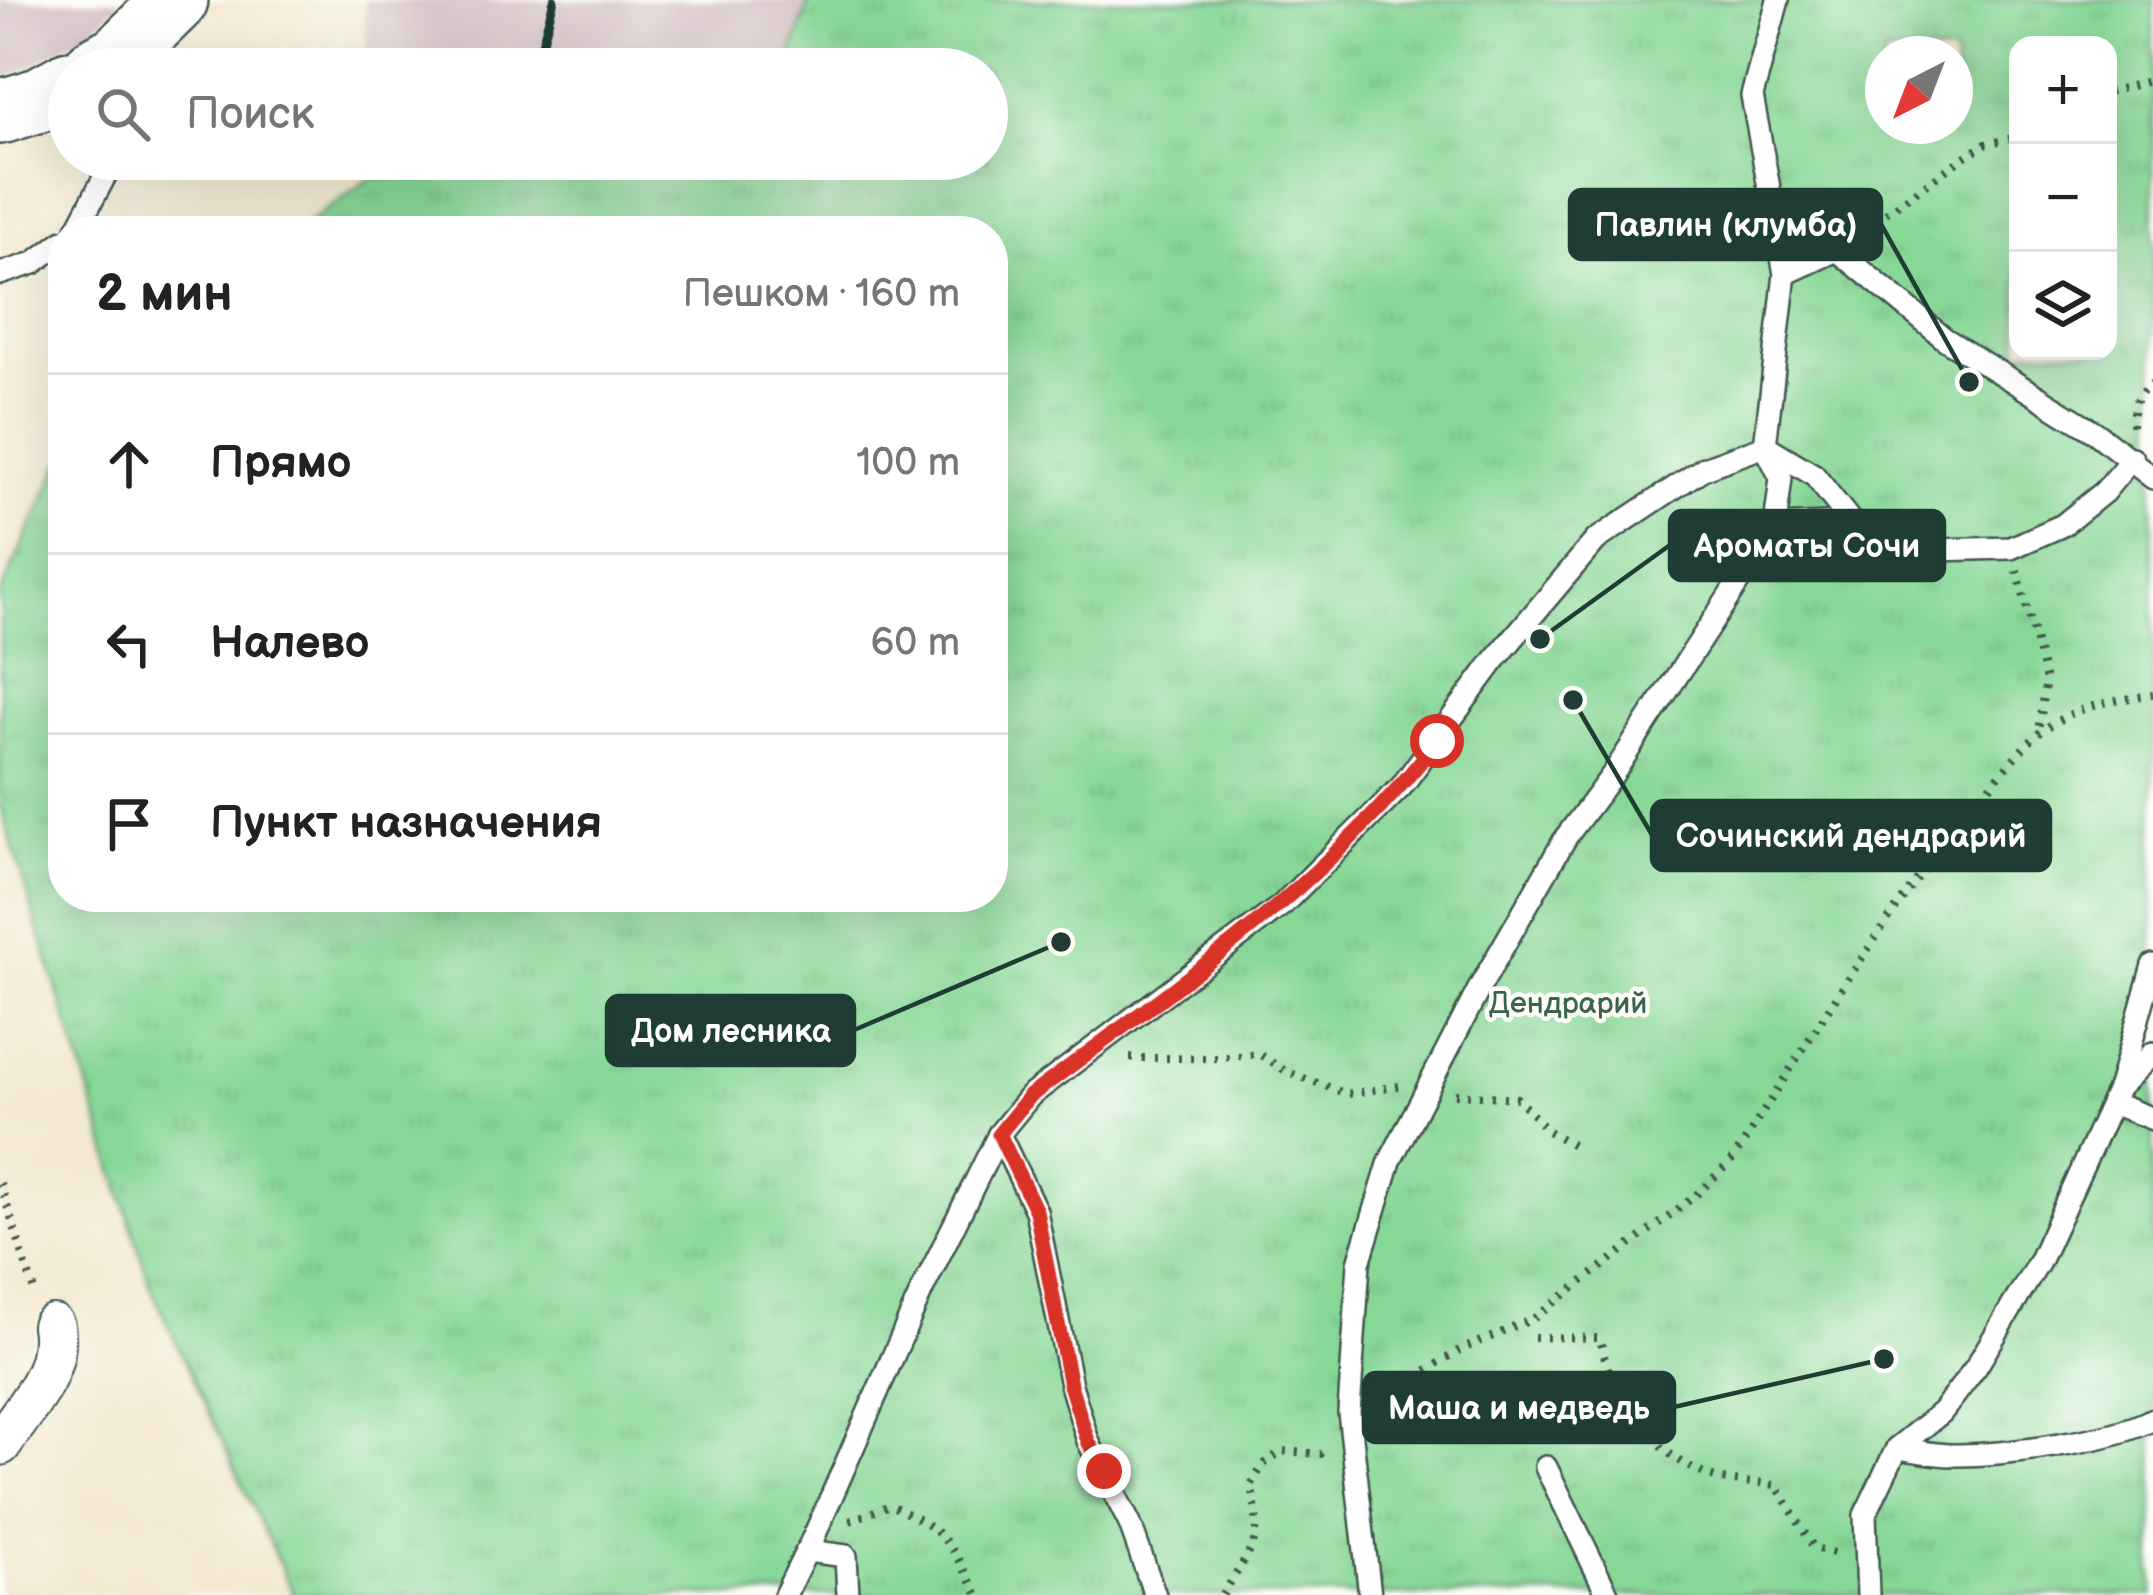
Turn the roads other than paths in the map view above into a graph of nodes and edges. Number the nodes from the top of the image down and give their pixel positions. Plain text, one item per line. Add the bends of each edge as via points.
1 (176, 0) edge
2 (1778, 0) edge
3 (124, 48) edge
4 (48, 95) edge
5 (0, 112) edge
6 (103, 180) edge
7 (84, 216) edge
8 (48, 252) edge
9 (0, 274) edge
10 (1785, 274) junction
11 (1765, 446) junction
12 (2132, 458) junction
13 (2153, 478) edge
14 (1852, 523) junction
15 (1775, 526) junction
16 (2153, 965) edge
17 (2153, 1053) edge
18 (2116, 1095) junction
19 (2153, 1119) edge
20 (999, 1134) junction
21 (46, 1317) road end
22 (2153, 1419) edge
23 (0, 1444) edge
24 (1897, 1448) junction
25 (1546, 1467) dead end
26 (811, 1542) junction
27 (785, 1595) edge
28 (848, 1595) edge
29 (1155, 1595) edge
30 (1370, 1595) edge
31 (1609, 1595) edge
32 (1868, 1595) edge

1 - 3 main road
2 - 10 lane via 1752,96
4 - 5 main road
6 - 7 lane
8 - 9 lane
10 - 11 lane
10 - 12 lane via 1837,250 1945,339
11 - 14 lane via 1814,475
11 - 15 lane via 1781,478
11 - 20 lane via 1704,468 1596,540 1401,787 1282,905 1030,1096
12 - 13 lane
12 - 14 lane via 2063,525 2011,548 1896,549
14 - 15 lane
15 - 30 lane via 1566,837 1390,1161 1359,1263 1349,1412
16 - 18 lane
17 - 18 lane
18 - 19 lane
18 - 24 lane via 2039,1262 1976,1367 1942,1412
20 - 26 lane
20 - 29 lane via 1036,1211 1088,1441
21 - 23 street via 57,1347 52,1368
22 - 24 lane via 2032,1448 1952,1456
24 - 32 lane via 1865,1514
25 - 31 lane
26 - 27 lane
26 - 28 lane via 845,1556

